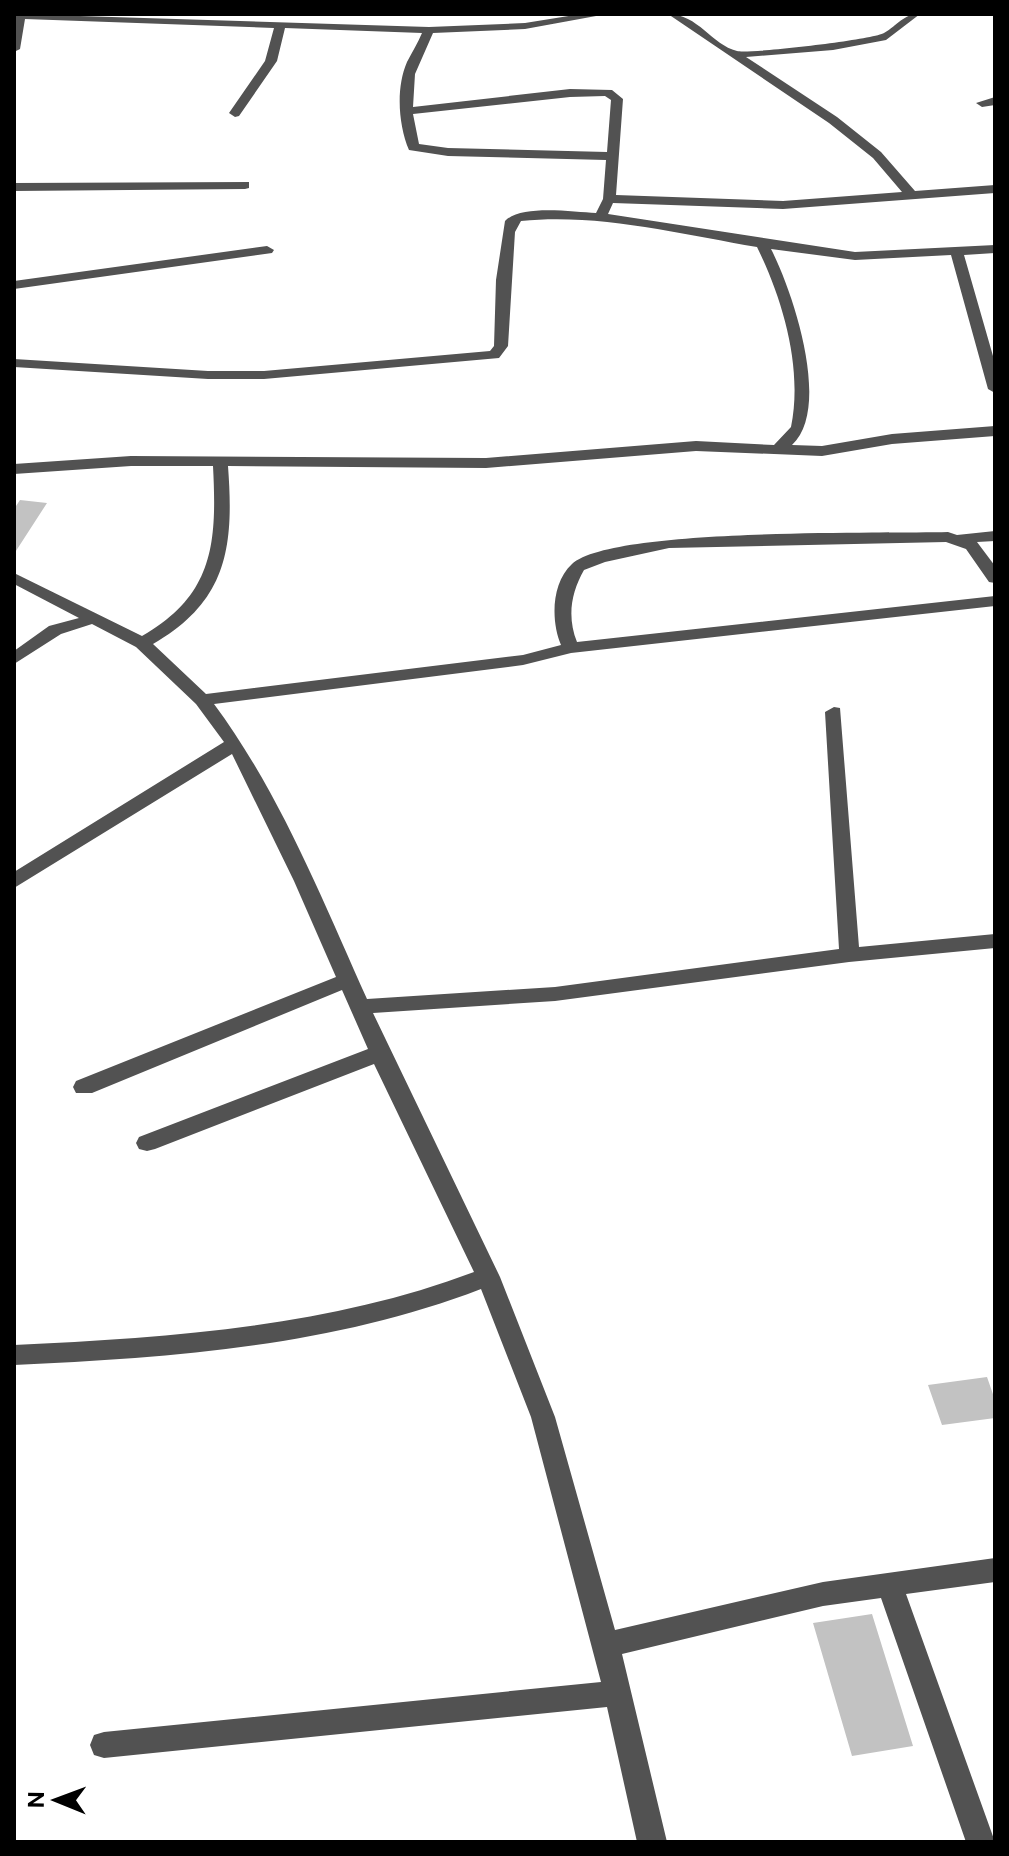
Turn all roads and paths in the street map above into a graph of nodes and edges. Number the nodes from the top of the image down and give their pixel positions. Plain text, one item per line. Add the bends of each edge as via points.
1 (602, 14) edge
2 (673, 14) edge
3 (915, 14) edge
4 (21, 15) edge
5 (280, 26) junction
6 (429, 30) junction
7 (14, 49) edge
8 (732, 55) junction
9 (408, 111) junction
10 (235, 113) dead end
11 (613, 156) junction
12 (245, 185) dead end
13 (14, 187) edge
14 (995, 189) edge
15 (911, 195) junction
16 (609, 199) junction
17 (600, 217) junction
18 (762, 244) junction
19 (995, 249) edge
20 (267, 250) dead end
21 (956, 250) junction
22 (14, 285) edge
23 (14, 363) edge
24 (995, 389) edge
25 (995, 431) edge
26 (778, 449) junction
27 (220, 461) junction
28 (14, 469) edge
29 (995, 536) edge
30 (956, 539) junction
31 (14, 578) edge
32 (995, 578) edge
33 (995, 601) edge
34 (64, 604) junction
35 (93, 619) junction
36 (55, 630) junction
37 (142, 643) junction
38 (571, 648) junction
39 (14, 659) edge
40 (202, 700) junction
41 (834, 712) dead end
42 (234, 744) junction
43 (14, 881) edge
44 (995, 941) edge
45 (849, 955) junction
46 (348, 980) junction
47 (360, 1007) junction
48 (380, 1053) junction
49 (84, 1087) dead end
50 (147, 1143) dead end
51 (488, 1277) junction
52 (14, 1355) edge
53 (995, 1570) edge
54 (890, 1587) junction
55 (606, 1645) junction
56 (618, 1693) junction
57 (104, 1745) dead end
58 (652, 1842) edge
59 (981, 1842) edge

1 - 6 street via 525,26
2 - 8 street
3 - 8 street via 886,37
4 - 5 street
4 - 7 street
5 - 6 street
5 - 10 street via 271,61
6 - 9 street via 413,62 405,100
8 - 15 street via 855,137
9 - 11 street via 417,149
9 - 11 street via 608,92 617,99
11 - 16 street
12 - 13 street
14 - 15 street
15 - 16 street via 783,205
16 - 17 street
17 - 18 street
17 - 23 street via 538,215 512,221 501,346 494,355 264,375
18 - 21 street via 855,256
18 - 26 street via 775,266 796,340 800,379 800,426
19 - 21 street
20 - 22 street
21 - 24 street
25 - 26 street via 892,439 831,451
26 - 27 street via 696,446 432,465
27 - 28 street
27 - 37 street via 222,541 212,572 186,617
29 - 30 street
30 - 32 street via 978,551
30 - 38 street via 698,541 640,547 600,558 578,567 566,589 562,614
31 - 34 street
33 - 38 street
34 - 35 street
34 - 36 street
35 - 36 street
35 - 37 street
36 - 39 street
37 - 40 street
38 - 40 street via 523,660
40 - 42 street
41 - 45 street
42 - 43 street
42 - 46 street
44 - 45 street
45 - 47 street via 555,994
46 - 47 street
46 - 49 street
47 - 48 street
48 - 50 street
48 - 51 street
51 - 52 street via 377,1313 265,1333 151,1349
51 - 55 street via 543,1417
53 - 54 street
54 - 55 street via 823,1594
54 - 59 street
55 - 56 street
56 - 57 street
56 - 58 street

